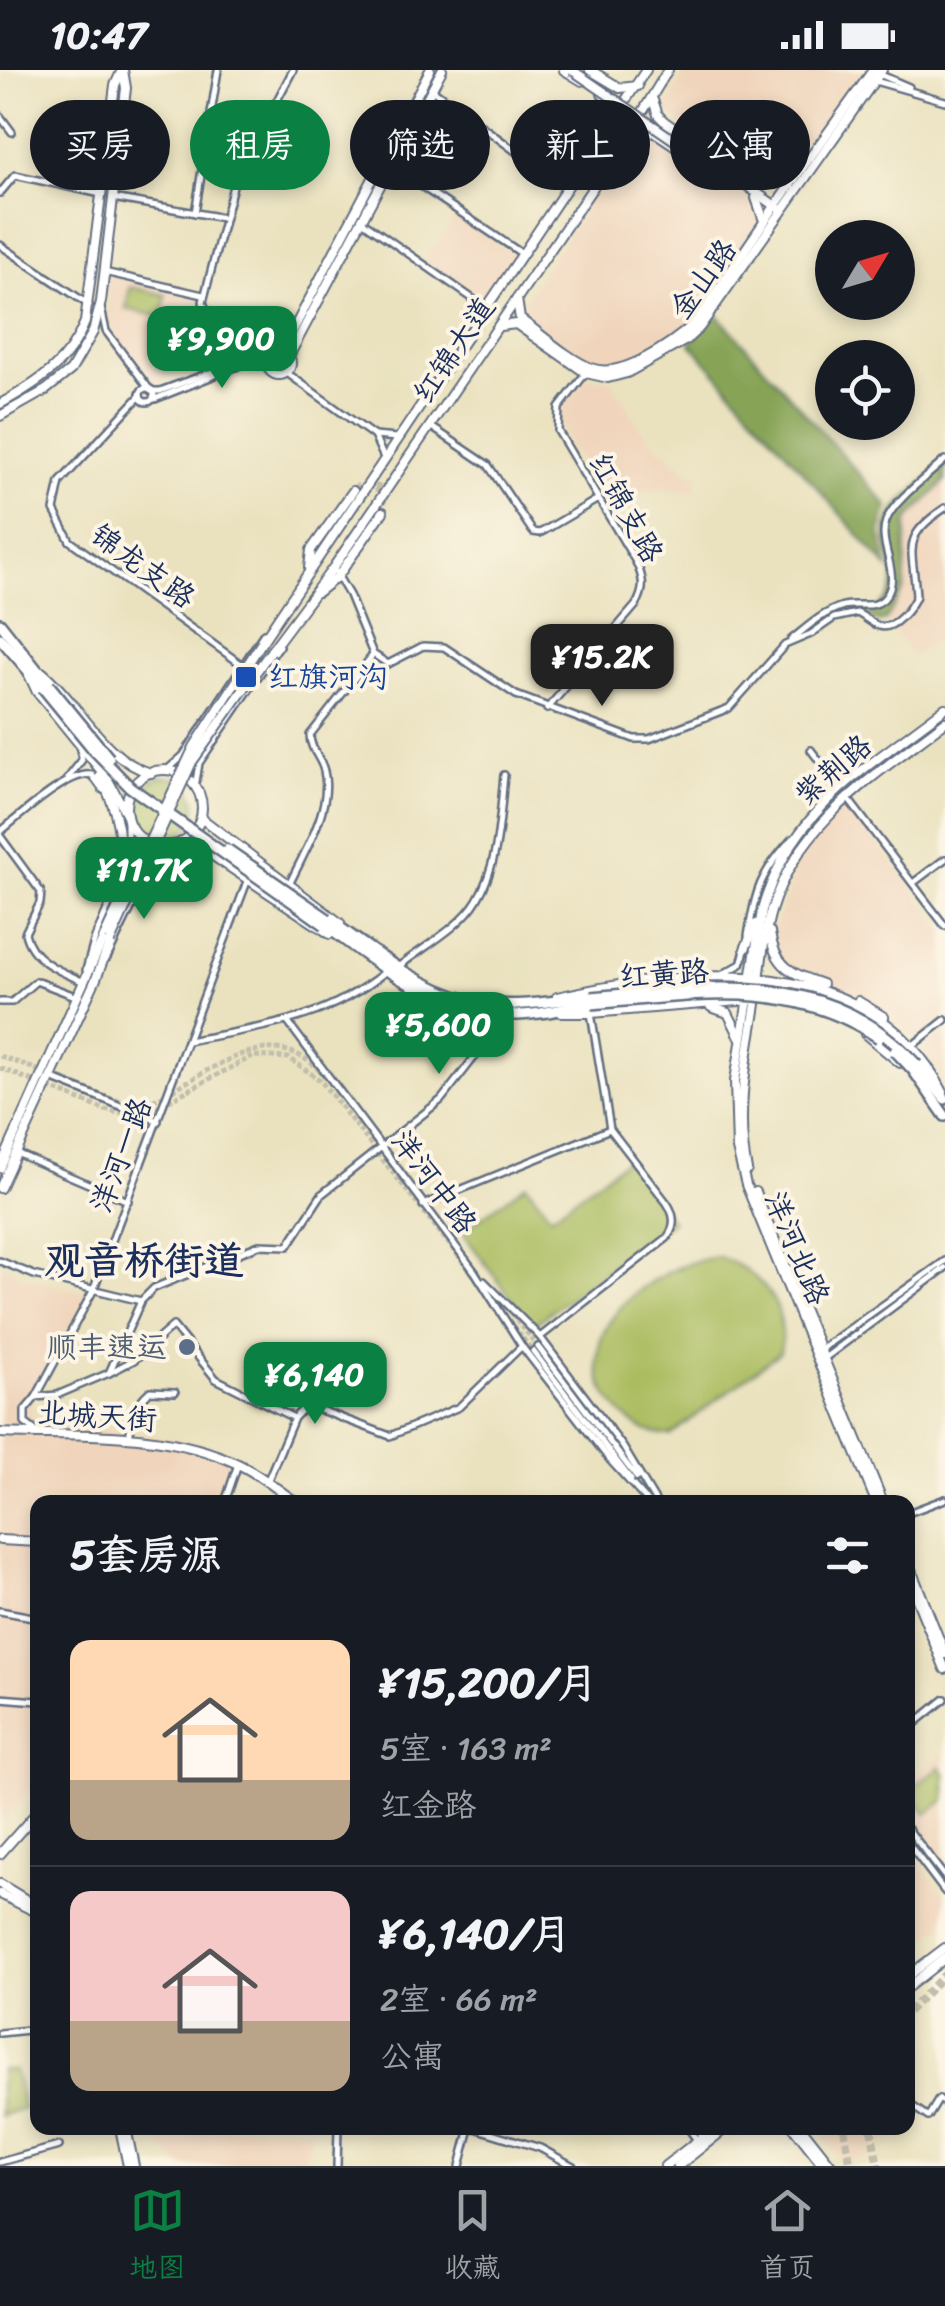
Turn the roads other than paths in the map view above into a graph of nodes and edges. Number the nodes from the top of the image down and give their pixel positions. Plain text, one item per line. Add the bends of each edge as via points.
1 (123, 70) edge
2 (218, 70) edge
3 (292, 70) edge
4 (430, 70) edge
5 (442, 70) edge
6 (564, 70) edge
7 (572, 70) edge
8 (581, 70) edge
9 (590, 70) edge
10 (646, 70) edge
11 (668, 70) edge
12 (877, 74) edge
13 (638, 86) junction
14 (432, 89) junction
15 (652, 98) junction
16 (426, 100) edge
17 (607, 100) edge
18 (629, 100) edge
19 (945, 100) edge
20 (650, 101) edge
21 (0, 116) edge
22 (670, 124) edge
23 (12, 132) dead end
24 (670, 133) edge
25 (670, 135) edge
26 (510, 147) edge
27 (375, 190) edge
28 (426, 190) edge
29 (567, 190) edge
30 (591, 190) edge
31 (746, 190) edge
32 (749, 190) edge
33 (0, 193) edge
34 (102, 194) junction
35 (114, 198) junction
36 (756, 198) junction
37 (776, 209) junction
38 (196, 213) junction
39 (225, 218) junction
40 (357, 218) junction
41 (764, 222) junction
42 (0, 245) edge
43 (523, 255) junction
44 (104, 272) junction
45 (204, 296) junction
46 (517, 298) junction
47 (100, 302) junction
48 (89, 305) junction
49 (486, 308) junction
50 (518, 322) junction
51 (496, 328) junction
52 (251, 346) junction
53 (286, 353) junction
54 (269, 357) junction
55 (588, 370) junction
56 (286, 372) junction
57 (150, 390) junction
58 (140, 396) junction
59 (154, 399) junction
60 (0, 404) edge
61 (0, 416) edge
62 (430, 426) junction
63 (374, 436) junction
64 (398, 438) junction
65 (384, 458) junction
66 (945, 460) edge
67 (353, 491) dead end
68 (598, 499) junction
69 (945, 508) edge
70 (383, 512) dead end
71 (308, 572) junction
72 (336, 572) junction
73 (284, 607) junction
74 (0, 623) edge
75 (290, 623) junction
76 (0, 638) edge
77 (785, 645) junction
78 (373, 654) junction
79 (241, 664) junction
80 (29, 666) junction
81 (547, 708) junction
82 (945, 708) edge
83 (945, 722) edge
84 (80, 746) junction
85 (811, 750) dead end
86 (91, 760) junction
87 (167, 770) junction
88 (150, 773) junction
89 (504, 775) dead end
90 (64, 782) junction
91 (195, 788) junction
92 (840, 789) junction
93 (847, 797) junction
94 (114, 810) junction
95 (127, 816) junction
96 (201, 818) junction
97 (0, 834) edge
98 (794, 837) junction
99 (176, 844) junction
100 (163, 846) junction
101 (945, 859) edge
102 (230, 867) junction
103 (248, 879) junction
104 (119, 882) junction
105 (913, 883) junction
106 (290, 884) junction
107 (139, 892) junction
108 (766, 912) junction
109 (945, 926) edge
110 (107, 938) junction
111 (360, 946) junction
112 (746, 948) junction
113 (393, 968) junction
114 (755, 975) junction
115 (717, 977) junction
116 (96, 978) junction
117 (83, 979) junction
118 (75, 996) junction
119 (752, 1000) junction
120 (0, 1002) edge
121 (537, 1002) junction
122 (591, 1005) junction
123 (662, 1006) junction
124 (508, 1015) junction
125 (945, 1020) edge
126 (286, 1021) junction
127 (904, 1039) junction
128 (188, 1041) junction
129 (741, 1041) junction
130 (912, 1046) junction
131 (915, 1067) junction
132 (51, 1078) junction
133 (945, 1098) edge
134 (944, 1115) edge
135 (158, 1120) junction
136 (610, 1129) junction
137 (380, 1148) junction
138 (16, 1152) junction
139 (0, 1168) edge
140 (0, 1188) edge
141 (128, 1201) junction
142 (423, 1205) junction
143 (0, 1261) edge
144 (945, 1265) edge
145 (475, 1272) junction
146 (93, 1291) junction
147 (140, 1301) junction
148 (540, 1337) junction
149 (522, 1346) junction
150 (535, 1349) tunnel mouth
151 (820, 1355) junction
152 (109, 1373) junction
153 (175, 1392) dead end
154 (36, 1397) junction
155 (294, 1418) junction
156 (36, 1432) junction
157 (0, 1433) edge
158 (128, 1438) junction
159 (238, 1464) junction
160 (267, 1482) junction
161 (227, 1495) edge
162 (286, 1495) edge
163 (645, 1495) edge
164 (645, 1495) edge
165 (646, 1495) edge
166 (877, 1495) edge
167 (945, 1499) edge
168 (915, 1510) edge
169 (0, 1540) edge
170 (30, 1542) edge
171 (915, 1579) edge
172 (915, 1595) edge
173 (0, 1612) edge
174 (30, 1617) edge
175 (945, 1654) edge
176 (945, 1668) edge
177 (0, 1698) edge
178 (945, 1698) edge
179 (30, 1700) edge
180 (915, 1723) edge
181 (30, 1820) edge
182 (915, 1838) edge
183 (915, 1852) edge
184 (0, 1854) edge
185 (945, 1877) edge
186 (0, 1884) edge
187 (945, 1892) edge
188 (0, 1894) edge
189 (30, 1905) edge
190 (30, 1907) edge
191 (944, 1951) edge
192 (915, 1971) edge
193 (915, 1980) edge
194 (30, 2029) edge
195 (0, 2033) edge
196 (945, 2104) edge
197 (915, 2108) edge
198 (124, 2135) edge
199 (338, 2135) edge
200 (471, 2135) edge
201 (496, 2135) edge
202 (694, 2135) edge
203 (705, 2135) edge
204 (717, 2135) edge
205 (800, 2135) edge
206 (808, 2135) edge
207 (698, 2140) junction
208 (59, 2146) dead end
209 (0, 2162) edge
210 (131, 2166) edge
211 (336, 2166) edge
212 (460, 2166) edge
213 (572, 2166) edge
214 (665, 2166) edge
215 (678, 2166) edge
216 (824, 2166) edge
217 (832, 2166) edge

1 - 34 main road via 115,85
1 - 35 main road
2 - 38 street
3 - 39 street via 234,182
4 - 40 main road
5 - 14 main road
6 - 17 main road
7 - 25 main road, bridge
8 - 24 main road, bridge
9 - 13 main road via 620,88
10 - 13 main road, 红锦大道
11 - 15 main road, 红锦大道
12 - 19 street
12 - 37 main road, 金山路
13 - 18 main road, 红锦大道
14 - 16 main road
14 - 26 street
15 - 20 main road, 红锦大道
15 - 22 main road
21 - 23 street
27 - 40 main road
28 - 43 street
29 - 43 main road, 红锦大道
30 - 46 main road, 红锦大道
31 - 36 main road
32 - 37 main road
33 - 34 street via 8,179 20,175
34 - 48 main road
35 - 38 street
35 - 44 main road
36 - 37 main road
36 - 41 main road
37 - 41 main road, 金山路
37 - 55 main road, 金山路 via 686,340 628,374 608,378
38 - 39 street
39 - 45 street
40 - 49 street
40 - 53 main road
41 - 55 main road, 金山路 via 683,334 625,368
42 - 48 street
43 - 49 main road, 红锦大道
44 - 45 street
44 - 47 main road
45 - 52 street via 210,319
46 - 50 main road
46 - 51 main road, 红锦大道
47 - 57 street via 106,332
47 - 61 main road via 90,340 70,370
48 - 60 main road via 70,353
49 - 64 main road, 红锦大道
50 - 51 main road
50 - 55 main road
51 - 62 main road, 红锦大道
52 - 54 street
52 - 57 street, 锦龙支路 via 236,363
52 - 59 street via 238,366
53 - 54 main road
53 - 56 main road
54 - 56 main road via 272,372
55 - 68 street, 红锦支路 via 557,418 563,442
56 - 63 street
57 - 58 street, 锦龙支路
57 - 59 street
58 - 59 street
58 - 79 street, 锦龙支路 via 60,482 57,520 78,548
62 - 68 street via 488,465 534,532
62 - 72 main road, 红锦大道
63 - 64 street
63 - 65 street
64 - 65 main road, 红锦大道
65 - 71 main road, 红锦大道
66 - 77 street via 886,520 891,580 882,602 843,606
67 - 71 main road via 311,550
68 - 81 street, 红锦支路 via 643,576 643,592
69 - 77 street via 912,536 916,596 891,626 846,614
70 - 72 main road
71 - 73 main road, 红锦大道
72 - 75 main road, 红锦大道
72 - 78 street
73 - 79 street
73 - 110 main road, 红锦大道, bridge via 194,747
74 - 80 highway
75 - 91 street via 199,763
75 - 110 main road, 红锦大道, bridge via 192,762
76 - 80 highway
77 - 81 street via 728,708 648,739
78 - 81 street via 388,664 423,646 444,646
78 - 106 street via 310,734 326,789
79 - 87 street via 184,756
80 - 84 main road via 37,692
80 - 88 main road via 59,685 121,759
80 - 111 highway, 红黄路, bridge via 134,782
82 - 92 main road, 紫荆路
83 - 93 main road, 紫荆路
84 - 86 main road
84 - 90 street via 80,765
85 - 92 street
86 - 94 main road
86 - 95 main road
87 - 88 main road
87 - 91 main road
88 - 95 main road via 128,797
89 - 113 street via 497,839 478,900
90 - 94 street via 89,773
90 - 97 street
91 - 96 main road
92 - 98 main road, 紫荆路
93 - 105 street
93 - 108 main road, 紫荆路 via 802,843
94 - 104 main road via 122,852
95 - 100 main road via 139,836
95 - 104 street via 127,864
96 - 99 main road via 191,836
96 - 106 main road
97 - 117 street via 41,892 24,933 27,943 52,968
98 - 108 main road, 紫荆路 via 768,888
98 - 112 street via 759,883
99 - 100 main road
99 - 102 main road
100 - 107 street
101 - 105 street
102 - 103 main road
102 - 107 main road via 194,852 175,853
103 - 111 main road
103 - 128 street, 洋河一路
104 - 117 street
105 - 109 street
106 - 111 main road
107 - 116 street
108 - 112 main road
108 - 114 main road, 紫荆路
108 - 127 main road via 772,944 788,971 867,1006
110 - 116 main road
110 - 117 main road
111 - 113 highway, 红黄路
112 - 115 street via 736,969
113 - 121 highway, 红黄路 via 469,1000
113 - 124 highway, 红黄路 via 442,1000
113 - 126 street via 358,994
114 - 115 main road
114 - 119 main road, 紫荆路
114 - 127 main road via 846,998
115 - 121 main road
116 - 132 main road
117 - 118 main road
118 - 120 street via 36,981 12,1002
118 - 139 main road
119 - 123 main road
119 - 129 main road, 洋河北路
119 - 134 main road via 813,1010 857,1029 896,1059
119 - 151 main road, 洋河北路 via 741,1105 746,1166
121 - 122 highway, 红黄路
122 - 123 main road
122 - 124 highway, 红黄路
122 - 131 highway, 红黄路, bridge via 730,994 790,998 859,1024
122 - 136 street
123 - 129 main road via 722,1008
124 - 137 street via 441,1100
125 - 130 street
126 - 128 street
126 - 137 street, 洋河中路
127 - 130 main road
128 - 135 street, 洋河一路
129 - 151 main road, 洋河北路 via 733,1107 741,1168
130 - 133 main road
131 - 133 highway, 红黄路
131 - 134 highway, 红黄路
132 - 135 street
132 - 138 main road
135 - 141 street, 洋河一路
136 - 142 street
136 - 148 street via 667,1203 673,1227
137 - 142 street, 洋河中路
137 - 147 street via 316,1201 288,1246 259,1245 154,1288
138 - 140 main road
138 - 141 street
141 - 146 street, 洋河一路
142 - 145 street, 洋河中路
143 - 146 street
144 - 151 street
145 - 148 street, 洋河中路
145 - 149 street, 洋河中路
146 - 147 street
146 - 154 street, 洋河一路
147 - 152 street
148 - 165 street, 洋河中路 via 623,1448
149 - 155 street via 459,1407 390,1436 307,1405
149 - 163 street, 洋河中路 via 609,1460
150 - 164 street
151 - 166 main road, 洋河北路
152 - 154 street
152 - 155 street via 173,1326 216,1379
153 - 158 street via 150,1391 140,1400
154 - 156 street, 洋河一路 via 24,1419
155 - 160 street
156 - 157 main road, 北城天街
156 - 158 main road, 北城天街
158 - 159 main road, 北城天街
159 - 160 main road, 北城天街
159 - 161 street
160 - 162 main road, 北城天街
167 - 168 street
169 - 170 main road
171 - 175 main road
172 - 176 main road
173 - 174 street
177 - 179 street
178 - 180 street
181 - 184 main road
182 - 185 street
183 - 187 street
186 - 189 main road
188 - 190 main road
191 - 192 main road
191 - 193 main road
194 - 195 street
196 - 197 street via 940,2099 928,2117
198 - 210 main road
199 - 211 street
200 - 212 street
201 - 213 street
202 - 207 street
203 - 207 main road
204 - 215 main road
205 - 216 main road
206 - 217 main road
207 - 214 main road
208 - 209 street

